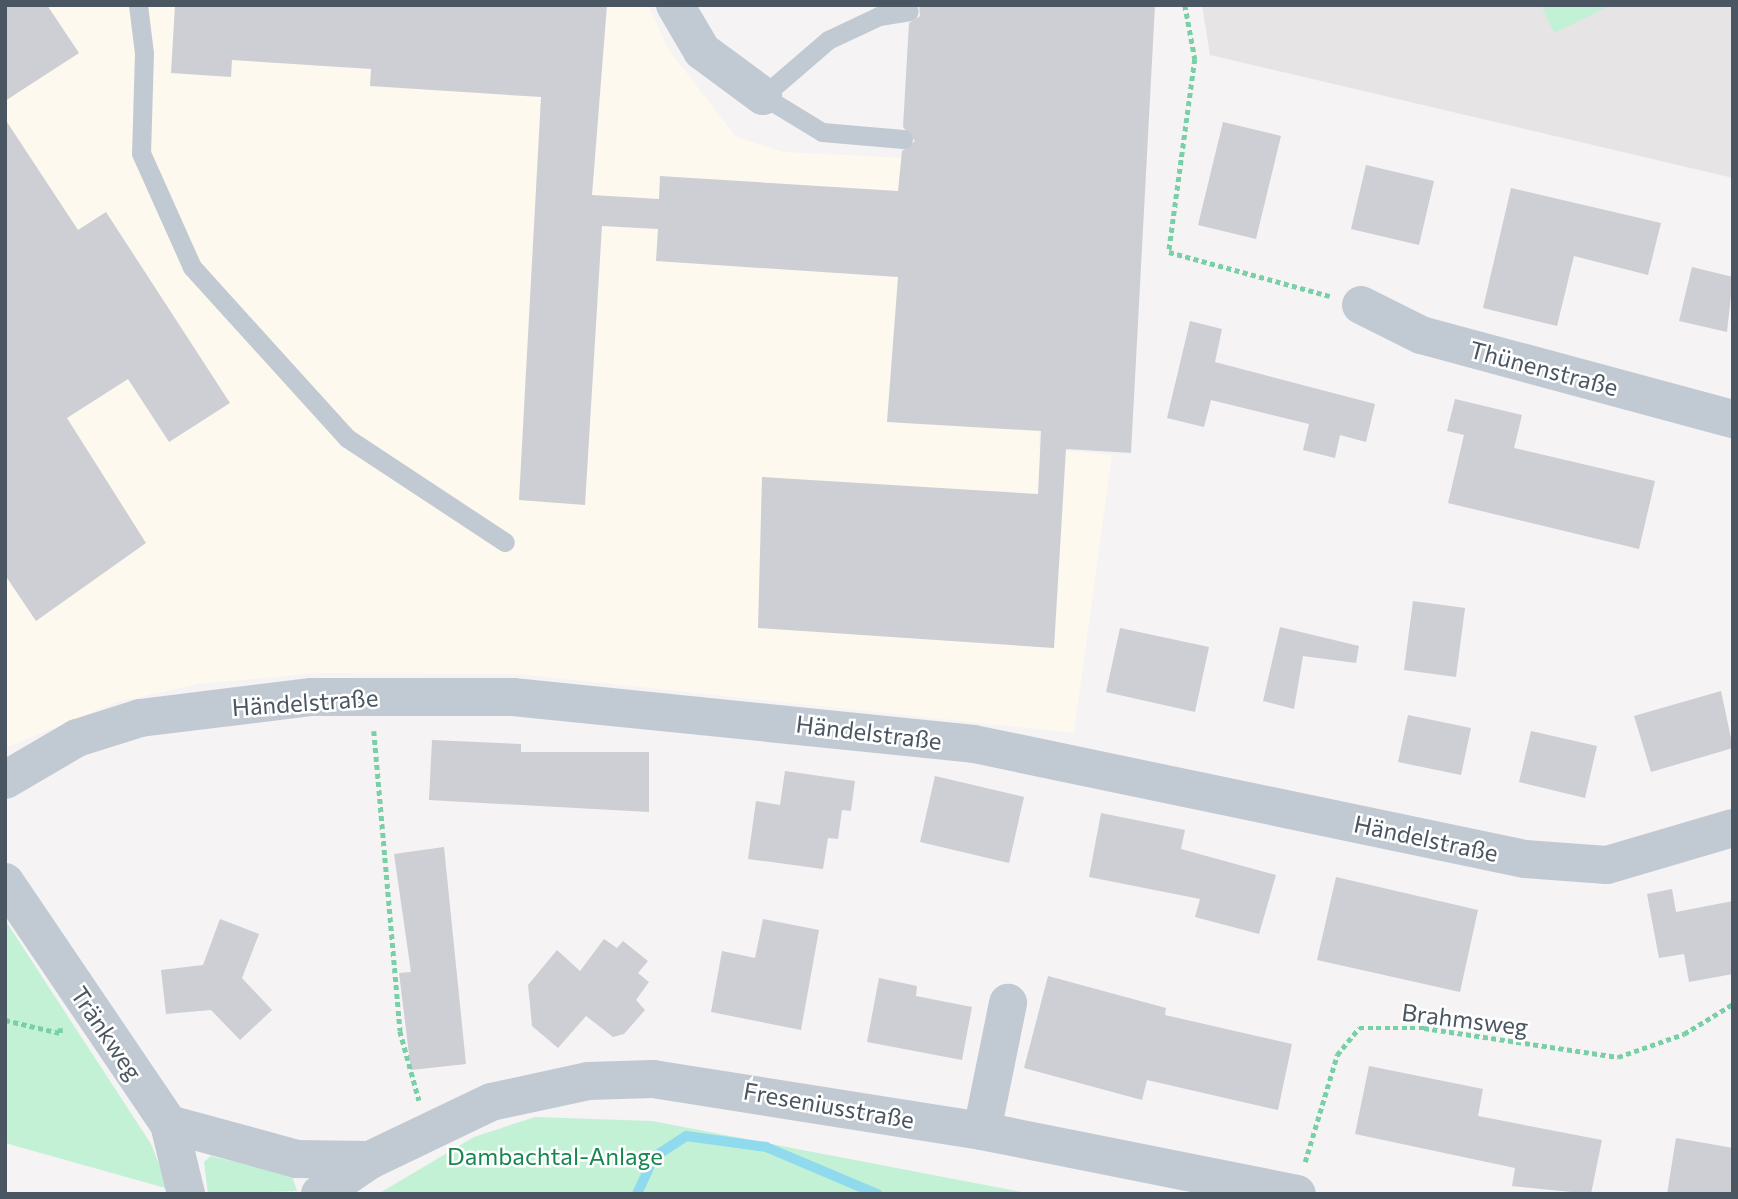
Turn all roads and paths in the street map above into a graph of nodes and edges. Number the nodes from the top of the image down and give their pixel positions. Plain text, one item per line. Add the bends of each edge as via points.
1 (138, 5) edge
2 (675, 5) edge
3 (1185, 5) edge
4 (909, 10) dead end
5 (763, 96) junction
6 (903, 139) dead end
7 (1361, 305) joint
8 (1733, 419) edge
9 (505, 542) dead end
10 (372, 695) junction
11 (5, 779) edge
12 (1733, 828) edge
13 (5, 882) edge
14 (1008, 1003) dead end
15 (1733, 1004) edge
16 (169, 1124) junction
17 (982, 1131) junction
18 (427, 1132) junction
19 (370, 1160) junction
20 (186, 1194) edge
21 (320, 1194) edge
22 (1296, 1194) edge

1 - 9 lane via 145,53 141,153 192,267 347,438
2 - 5 street via 702,51
3 - 7 path via 1195,59 1169,251
4 - 5 lane via 879,16 828,40
5 - 6 lane via 822,132
7 - 8 street, Thünenstraße via 1421,335
10 - 11 street, Händelstraße via 140,718 77,737
10 - 12 street, Händelstraße via 513,697 974,744 1525,859 1607,865
10 - 18 path via 400,1031
13 - 16 street, Tränkweg
14 - 17 street
15 - 22 path, Brahmsweg via 1684,1034 1618,1057 1424,1028 1359,1028 1337,1055
16 - 19 street, Freseniusstraße via 297,1159
16 - 20 street, Tränkweg
17 - 18 street, Freseniusstraße via 653,1079 588,1081 491,1102
17 - 22 street, Freseniusstraße
18 - 19 street, Freseniusstraße
19 - 21 street, Freseniusstraße

